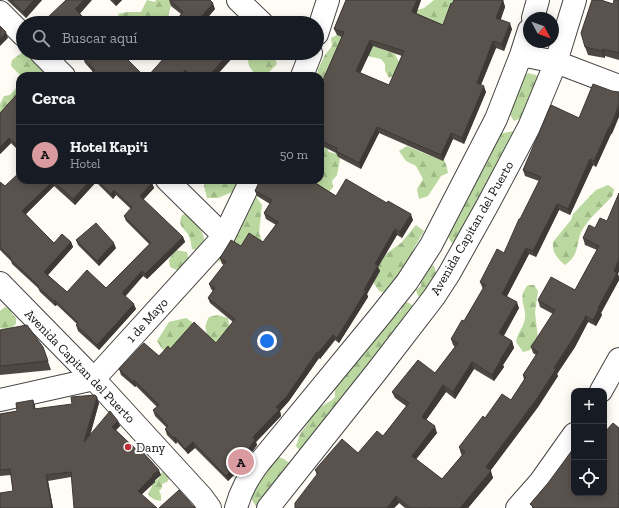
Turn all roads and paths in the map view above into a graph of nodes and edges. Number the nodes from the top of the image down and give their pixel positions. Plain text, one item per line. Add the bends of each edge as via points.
1 (238, 0) edge
2 (328, 0) edge
3 (538, 0) edge
4 (575, 0) edge
5 (0, 12) edge
6 (535, 12) edge
7 (255, 16) edge
8 (323, 16) edge
9 (16, 28) edge
10 (524, 48) edge
11 (522, 55) junction
12 (48, 60) edge
13 (556, 62) junction
14 (60, 72) edge
15 (619, 86) edge
16 (171, 184) edge
17 (249, 184) edge
18 (224, 236) junction
19 (0, 283) edge
20 (619, 359) edge
21 (94, 379) junction
22 (603, 388) edge
23 (0, 400) edge
24 (571, 438) edge
25 (212, 506) edge
26 (236, 508) edge
27 (268, 508) edge
28 (517, 508) edge

1 - 7 street
2 - 8 street
3 - 6 street
4 - 13 street, Avenida Capitan del Puerto
5 - 9 street
10 - 11 street, Avenida Capitan del Puerto
11 - 13 street
11 - 26 street, Avenida Capitan del Puerto via 496,119 431,245 407,282 259,463 247,480
12 - 14 street
13 - 15 street
13 - 27 street, Avenida Capitan del Puerto via 529,127 450,274 434,298
16 - 18 street
17 - 18 street, 1 de Mayo
18 - 21 street, 1 de Mayo
19 - 21 street, Avenida Capitan del Puerto
20 - 22 street
21 - 23 street
21 - 25 street, Avenida Capitan del Puerto
24 - 28 street via 540,482

